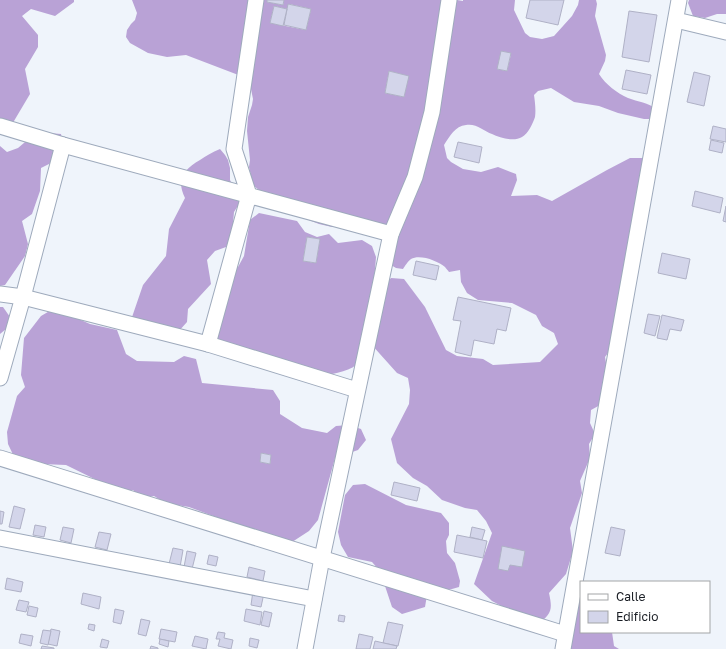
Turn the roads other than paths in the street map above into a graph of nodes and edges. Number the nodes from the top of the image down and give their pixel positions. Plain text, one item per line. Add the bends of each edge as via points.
1 (256, 0) edge
2 (448, 0) edge
3 (679, 0) edge
4 (676, 20) junction
5 (726, 32) edge
6 (0, 126) edge
7 (63, 145) junction
8 (249, 195) junction
9 (391, 234) junction
10 (0, 294) edge
11 (23, 297) junction
12 (208, 344) junction
13 (0, 378) edge
14 (357, 390) junction
15 (0, 458) edge
16 (0, 538) edge
17 (322, 558) junction
18 (314, 599) junction
19 (565, 634) junction
20 (305, 649) edge
21 (562, 649) edge

1 - 8 street via 234,149
2 - 9 street via 432,112 415,177
3 - 4 street
4 - 5 street
4 - 19 street
6 - 7 street
7 - 8 street
7 - 11 street
8 - 9 street
8 - 12 street
9 - 14 street
10 - 11 street
11 - 12 street
11 - 13 street
12 - 14 street
14 - 17 street
15 - 17 street
16 - 18 street
17 - 18 street
17 - 19 street
18 - 20 street
19 - 21 street

